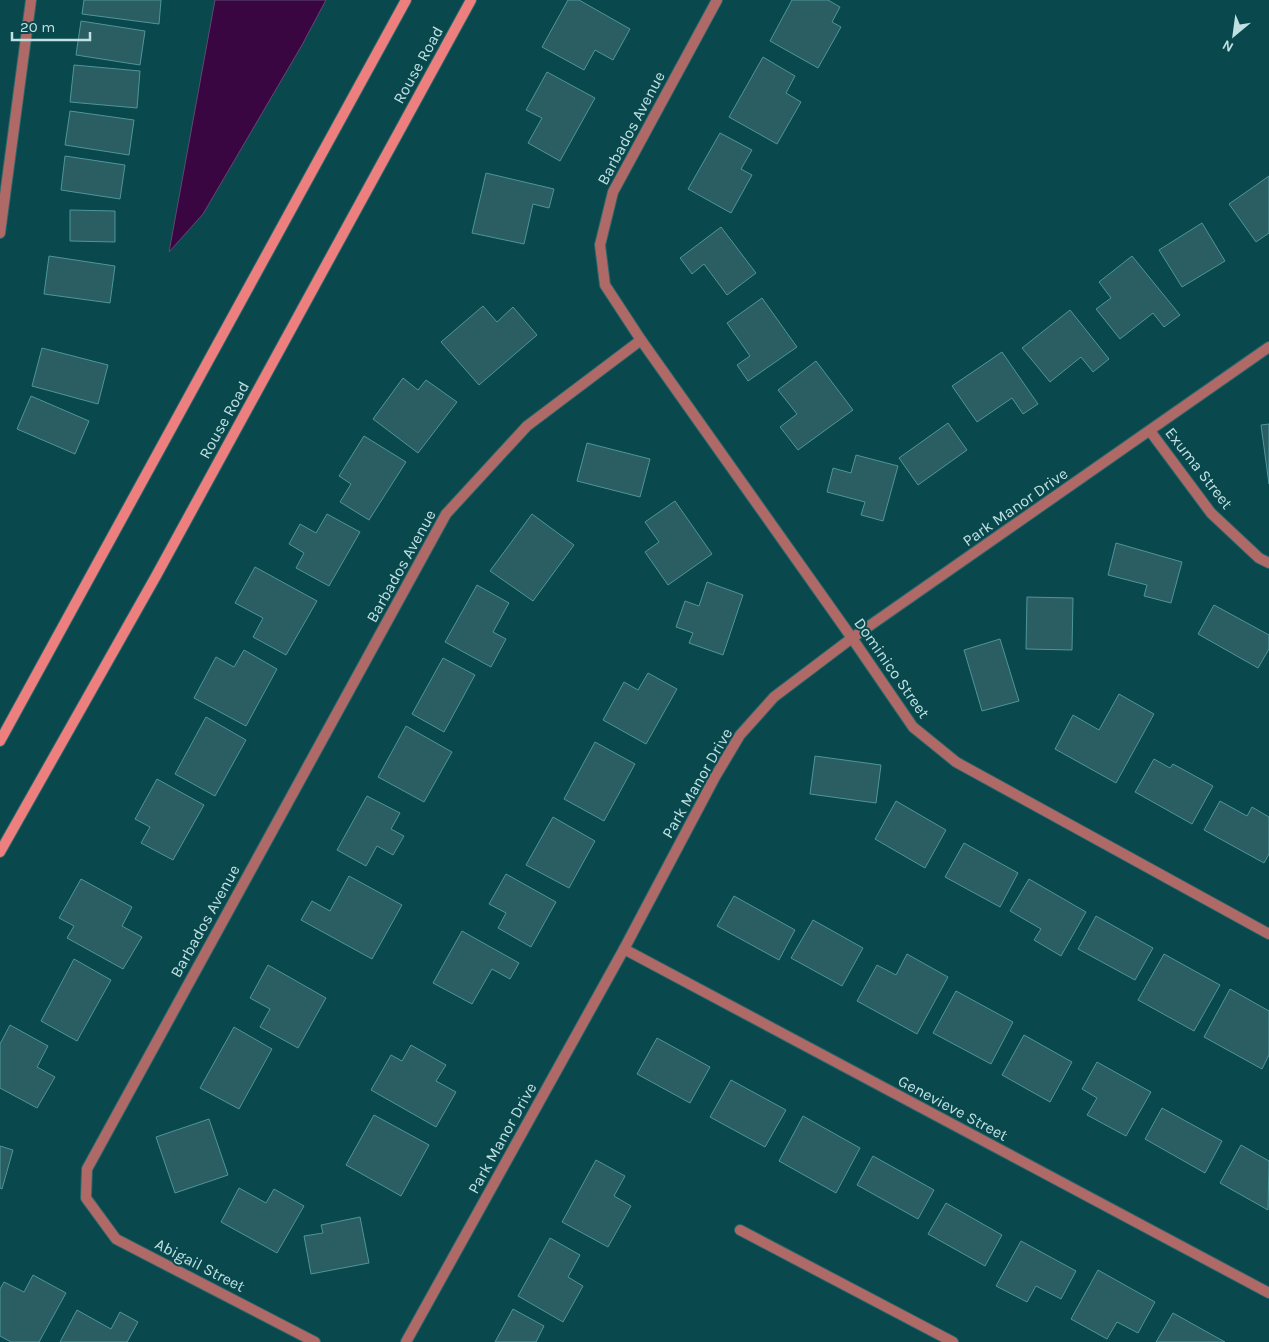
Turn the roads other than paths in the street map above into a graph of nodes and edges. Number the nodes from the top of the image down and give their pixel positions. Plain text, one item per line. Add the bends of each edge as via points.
1 (31, 0) edge
2 (406, 0) edge
3 (471, 0) edge
4 (717, 0) edge
5 (0, 233) edge
6 (641, 340) junction
7 (1269, 347) edge
8 (1150, 430) junction
9 (1269, 563) edge
10 (852, 638) junction
11 (0, 741) edge
12 (0, 852) edge
13 (1269, 934) edge
14 (624, 949) junction
15 (86, 1198) joint
16 (740, 1230) dead end
17 (1269, 1293) edge
18 (315, 1342) edge
19 (406, 1342) edge
20 (953, 1342) edge

1 - 5 street
2 - 11 street
3 - 12 street, Rouse Road via 156,576
4 - 6 street, Barbados Avenue via 613,192 600,245 605,285
6 - 10 street, Dominico Street
6 - 15 street, Barbados Avenue via 527,426 446,514 87,1168
7 - 8 street, Park Manor Drive
8 - 9 street, Exuma Street via 1211,513 1259,558
8 - 10 street, Park Manor Drive
10 - 13 street, Dominico Street via 913,727 956,762
10 - 14 street, Park Manor Drive via 774,697 740,735
14 - 17 street, Genevieve Street
14 - 19 street, Park Manor Drive
15 - 18 street, Abigail Street via 116,1239
16 - 20 street

